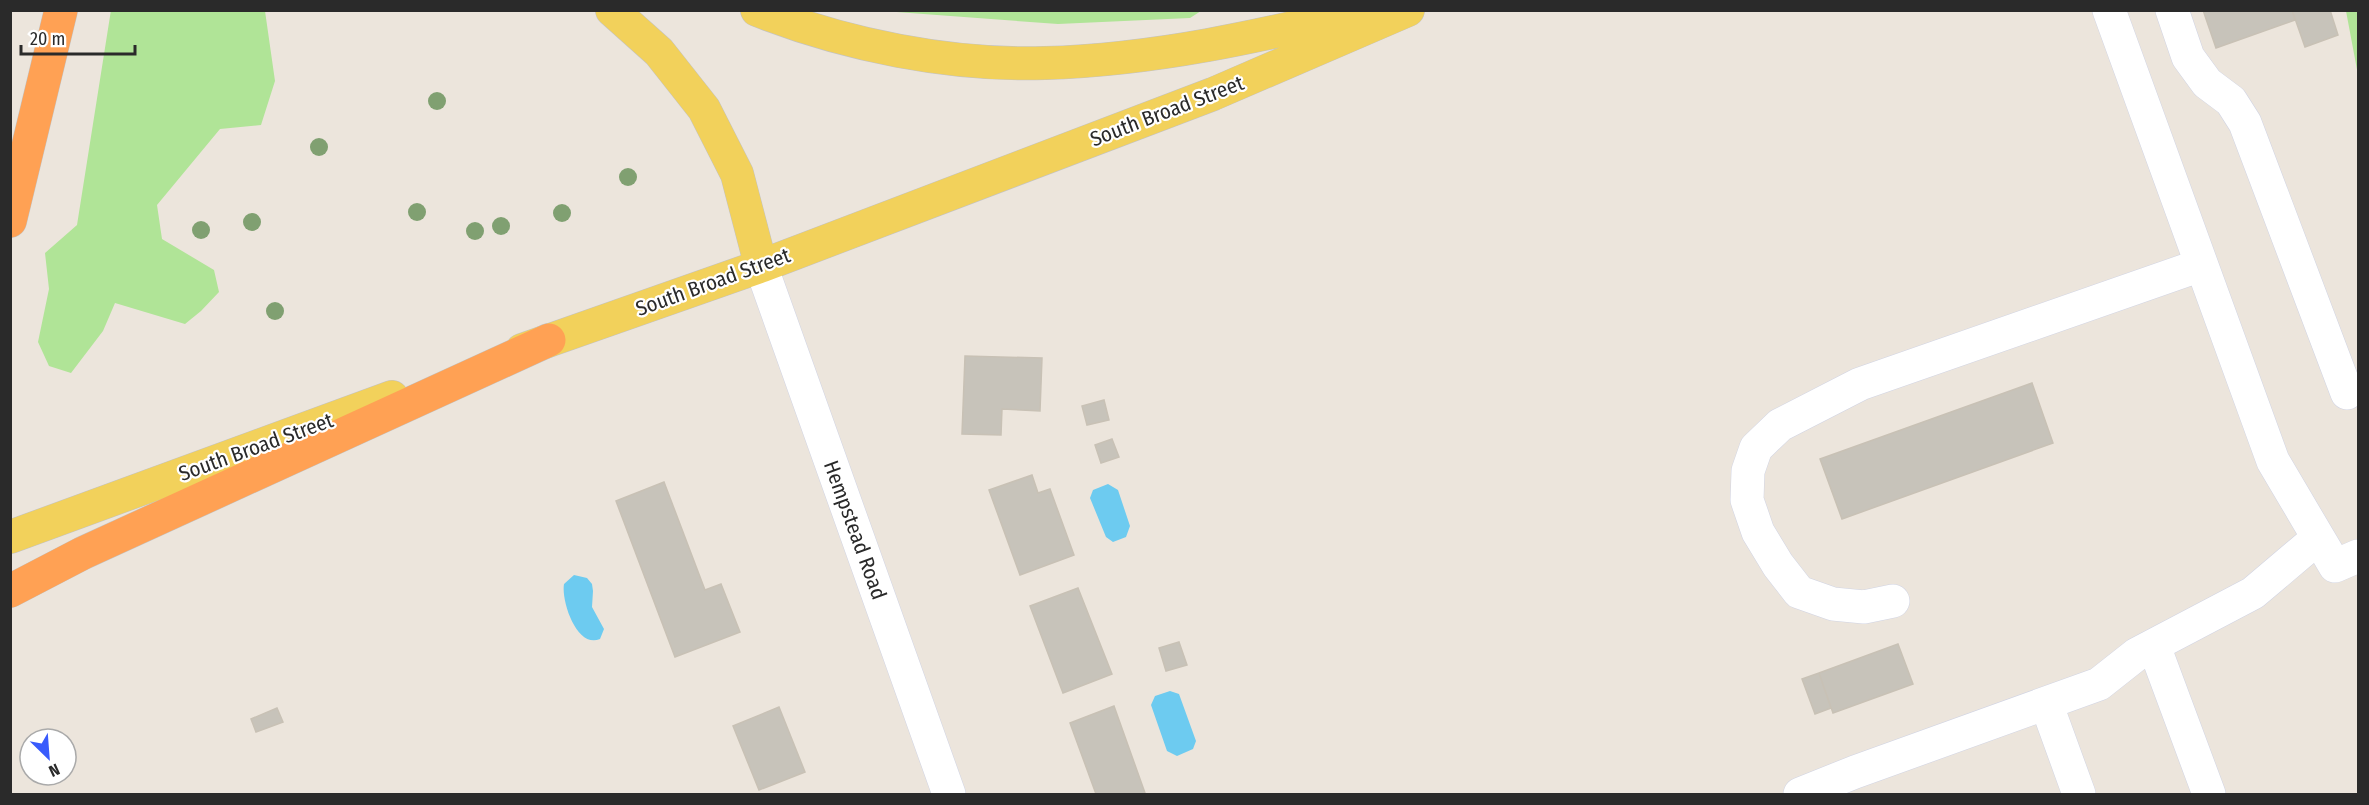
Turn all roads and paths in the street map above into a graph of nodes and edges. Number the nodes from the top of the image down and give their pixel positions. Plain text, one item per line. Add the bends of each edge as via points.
1 (62, 10) edge
2 (612, 10) edge
3 (757, 10) edge
4 (1367, 10) edge
5 (1408, 10) edge
6 (2109, 10) edge
7 (2172, 10) edge
8 (10, 221) edge
9 (2201, 265) junction
10 (760, 266) junction
11 (549, 340) junction
12 (2347, 393) dead end
13 (10, 537) edge
14 (2318, 538) junction
15 (2358, 556) edge
16 (10, 591) edge
17 (1893, 601) dead end
18 (2154, 646) junction
19 (2046, 703) junction
20 (949, 795) edge
21 (1800, 795) edge
22 (2079, 795) edge
23 (2209, 795) edge

1 - 8 highway
2 - 10 main road via 659,52 704,109 737,174
3 - 4 main road, South Broad Street via 870,46 949,58 1044,63 1124,58 1277,32
5 - 10 main road, South Broad Street via 1213,94
6 - 9 street
7 - 12 street via 2188,57 2207,83 2231,101 2245,123
9 - 14 street via 2273,461
9 - 17 street via 1860,384 1780,425 1756,448 1748,471 1747,500 1758,532 1799,592 1833,604 1864,607
10 - 11 main road, South Broad Street
10 - 20 street, Hempstead Road
11 - 13 main road, South Broad Street
11 - 16 highway via 83,553
14 - 15 street via 2335,566
14 - 18 street via 2253,592
18 - 19 street via 2137,654 2099,684
18 - 23 street
19 - 21 street
19 - 22 street

